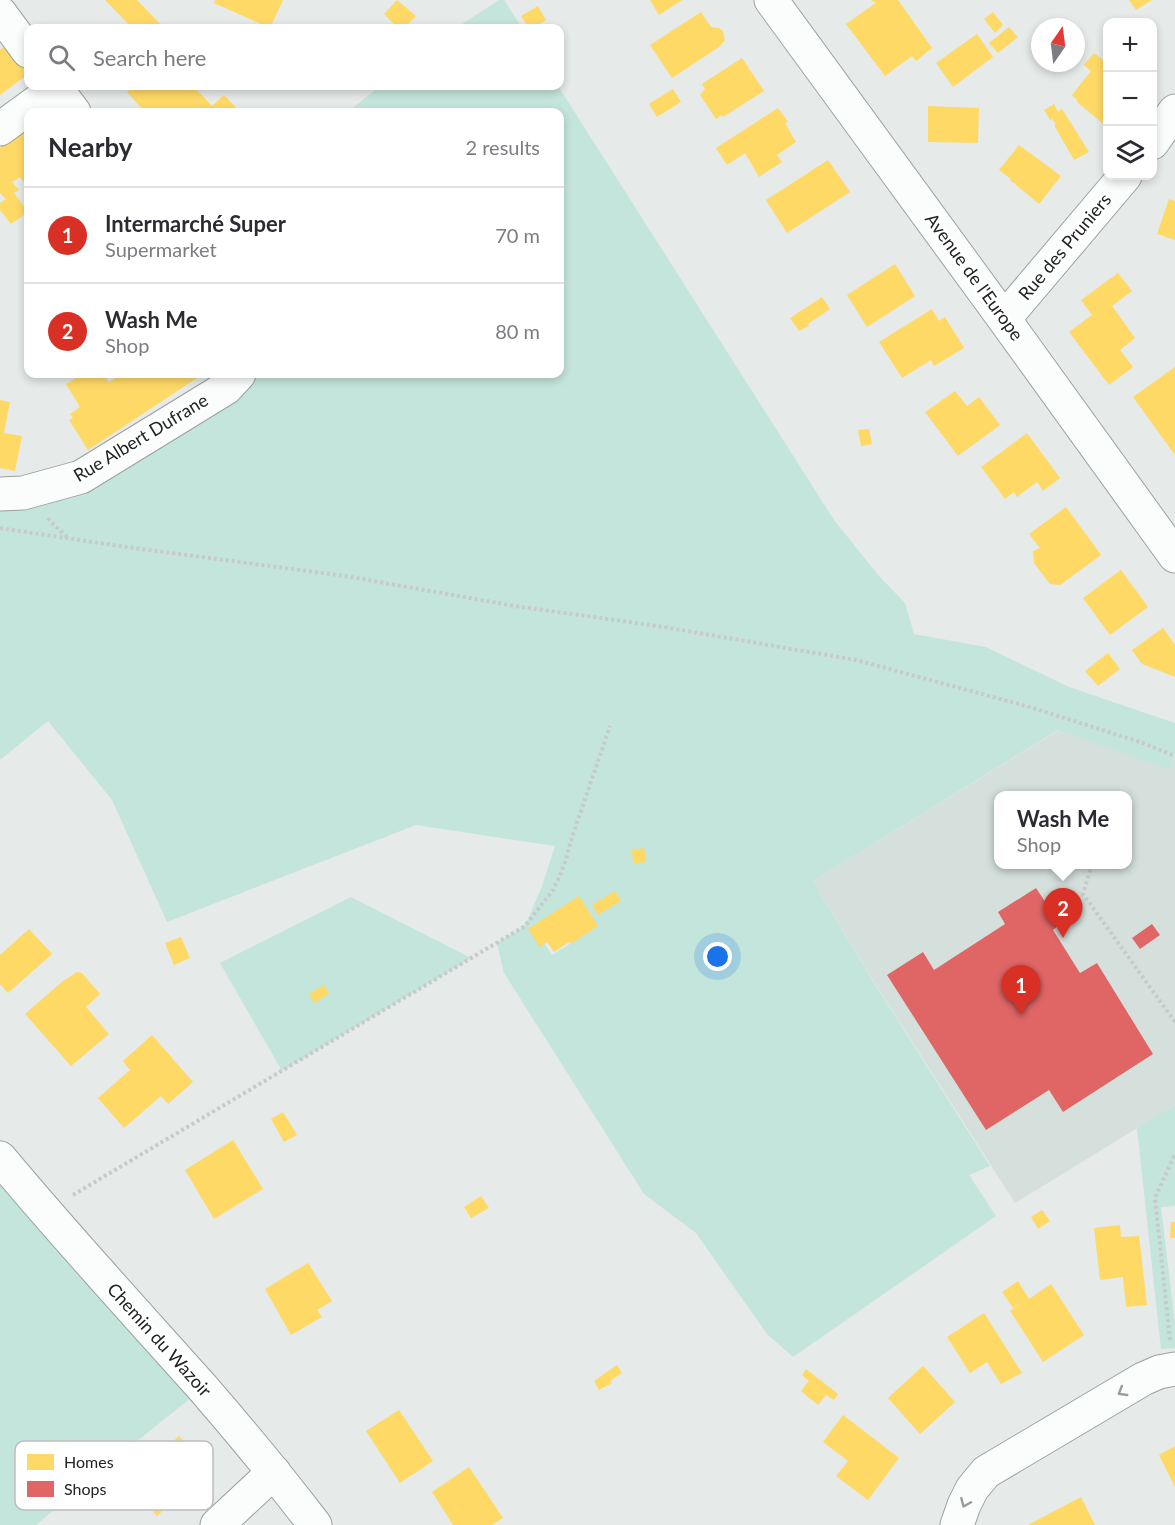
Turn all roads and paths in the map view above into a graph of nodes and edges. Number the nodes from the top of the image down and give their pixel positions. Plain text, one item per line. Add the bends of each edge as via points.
1 (771, 0) edge
2 (0, 13) edge
3 (24, 46) edge
4 (61, 95) edge
5 (38, 108) edge
6 (1175, 111) edge
7 (24, 116) edge
8 (0, 129) edge
9 (1157, 136) edge
10 (1122, 180) edge
11 (1004, 319) junction
12 (234, 378) edge
13 (0, 494) edge
14 (0, 528) edge
15 (1175, 556) edge
16 (610, 726) dead end
17 (1175, 756) edge
18 (1090, 869) edge
19 (1175, 1022) edge
20 (1175, 1154) edge
21 (0, 1158) edge
22 (45, 1212) junction
23 (1174, 1369) edge
24 (274, 1472) junction
25 (217, 1525) edge
26 (315, 1525) edge
27 (957, 1525) edge

1 - 11 street, Avenue de l'Europe
2 - 3 street
4 - 5 street
6 - 9 street
7 - 8 street
10 - 11 street, Rue des Pruniers
11 - 15 street, Avenue de l'Europe
12 - 13 street, Rue Albert Dufrane via 226,387 81,477 23,493
14 - 17 path via 345,576 856,660 1030,706
16 - 22 path via 560,875 525,926
18 - 19 path via 1083,894
20 - 23 path via 1155,1198
21 - 22 street, Chemin du Wazoir
22 - 24 street, Chemin du Wazoir
23 -> 27 street via 1143,1379 986,1472 972,1489
24 - 25 street
24 - 26 street, Chemin du Wazoir

